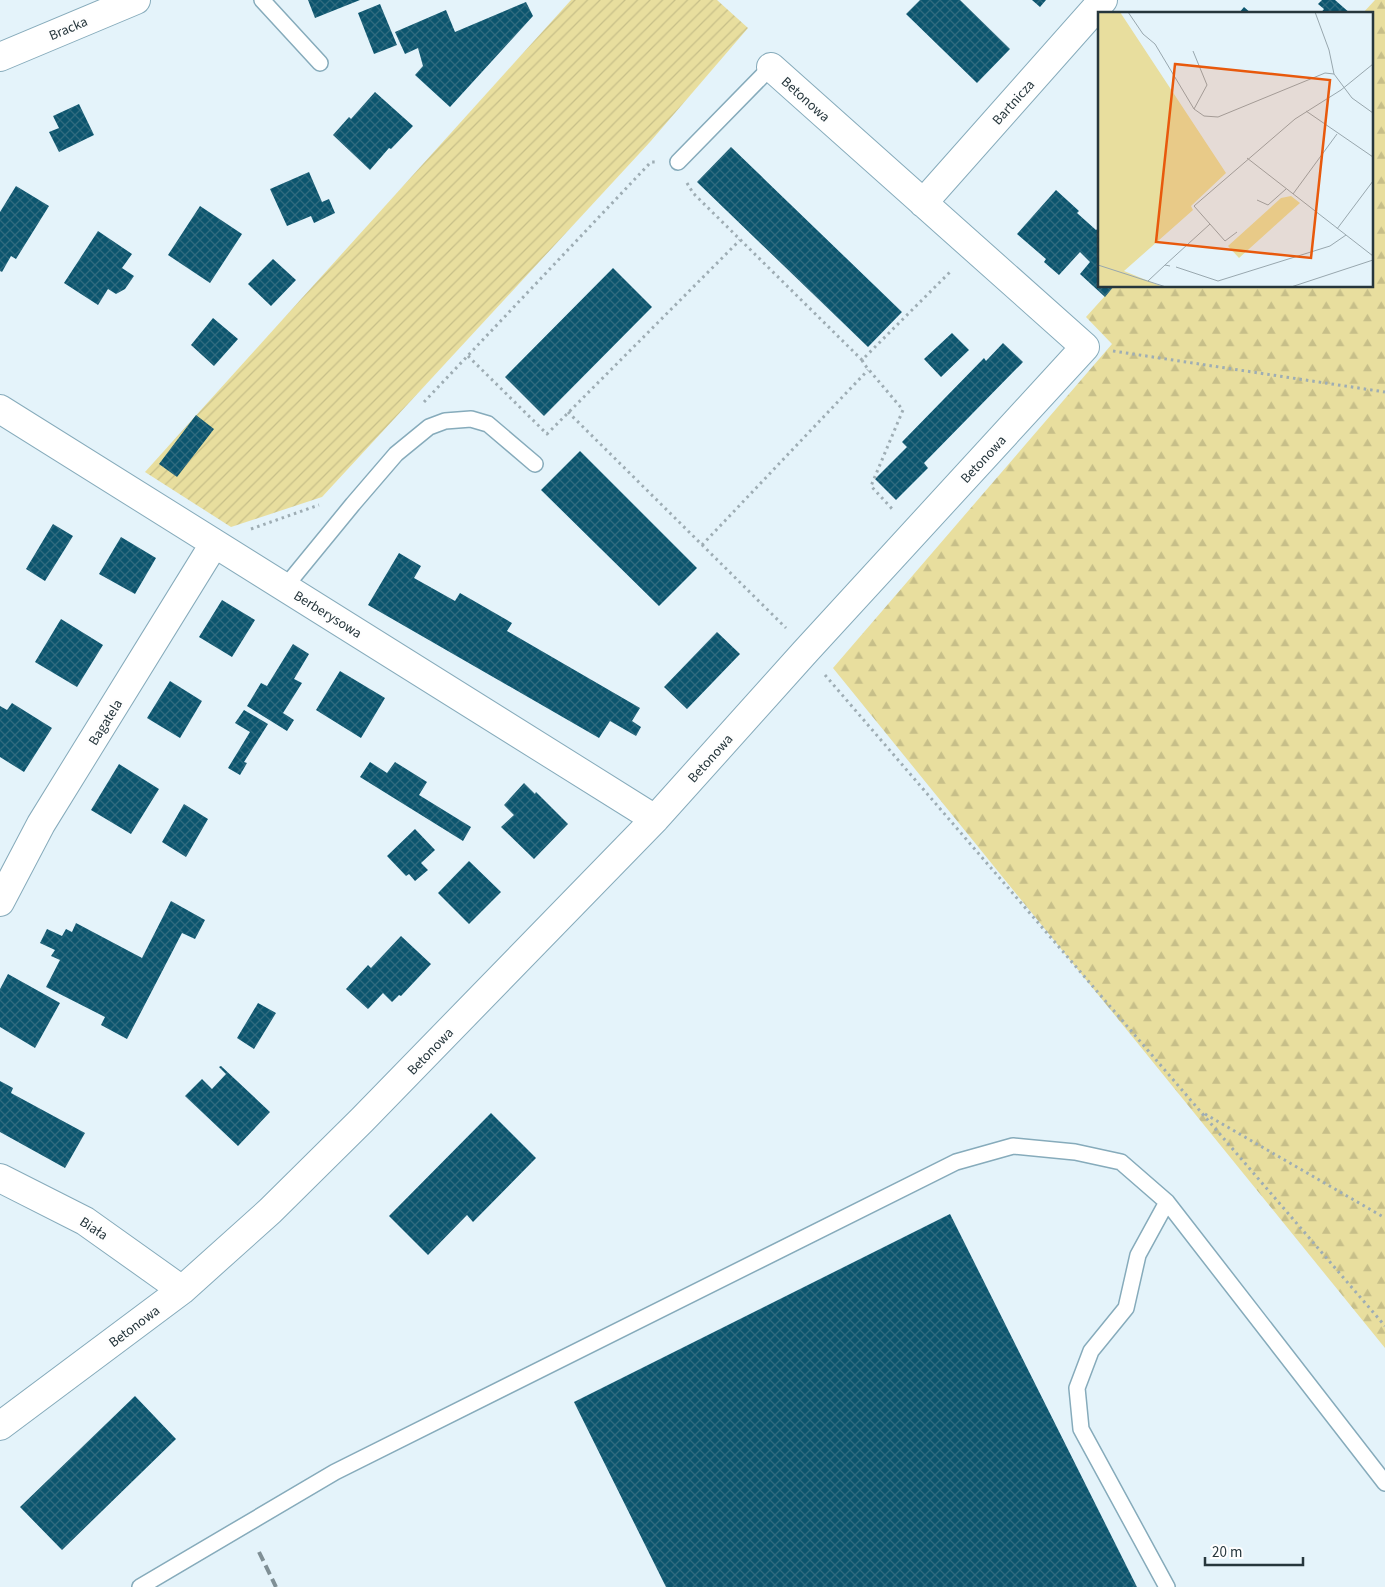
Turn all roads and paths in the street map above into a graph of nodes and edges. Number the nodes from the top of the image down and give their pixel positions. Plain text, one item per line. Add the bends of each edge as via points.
1 (136, 0) edge
2 (262, 0) edge
3 (1103, 0) edge
4 (0, 57) edge
5 (320, 63) dead end
6 (771, 67) joint
7 (657, 162) dead end
8 (678, 162) dead end
9 (682, 178) dead end
10 (923, 203) junction
11 (740, 240) junction
12 (973, 248) junction
13 (1085, 347) junction
14 (468, 356) junction
15 (862, 360) junction
16 (868, 370) junction
17 (1385, 392) edge
18 (422, 404) dead end
19 (0, 409) edge
20 (568, 412) junction
21 (535, 464) dead end
22 (320, 504) dead end
23 (250, 529) dead end
24 (915, 533) junction
25 (214, 544) junction
26 (702, 545) junction
27 (285, 587) junction
28 (786, 628) dead end
29 (805, 652) junction
30 (655, 819) junction
31 (0, 902) edge
32 (1202, 1113) junction
33 (0, 1178) edge
34 (1167, 1202) junction
35 (1385, 1218) edge
36 (182, 1290) junction
37 (1385, 1326) edge
38 (0, 1426) edge
39 (1385, 1483) edge
40 (140, 1587) edge
41 (1167, 1587) edge

1 - 4 street, Bracka
2 - 5 lane
3 - 10 street, Bartnicza
6 - 8 lane
6 - 10 street, Betonowa
7 - 14 path via 652,162
9 - 11 path
10 - 12 street, Betonowa
11 - 15 path
11 - 20 path
12 - 13 street, Betonowa
12 - 15 path
13 - 17 path
13 - 24 street, Betonowa
14 - 18 path
14 - 20 path via 547,434
15 - 16 path
16 - 24 path via 903,410 871,486
16 - 26 path
19 - 25 street, Berberysowa
20 - 26 path
21 - 27 lane via 488,424 471,419 444,421 429,427 396,454
22 - 23 path
24 - 29 street, Betonowa
25 - 27 street, Berberysowa
25 - 31 street, Bagatela via 41,824
26 - 28 path
27 - 30 street, Berberysowa
29 - 30 street, Betonowa
29 - 32 path
30 - 36 street, Betonowa via 327,1155
32 - 35 path
32 - 37 path
33 - 36 street, Biała via 85,1221
34 - 39 lane
34 - 40 lane via 1121,1162 1075,1152 1013,1146 956,1162 335,1472
34 - 41 lane via 1138,1255 1126,1308 1091,1351 1077,1388 1080,1429
36 - 38 street, Betonowa

